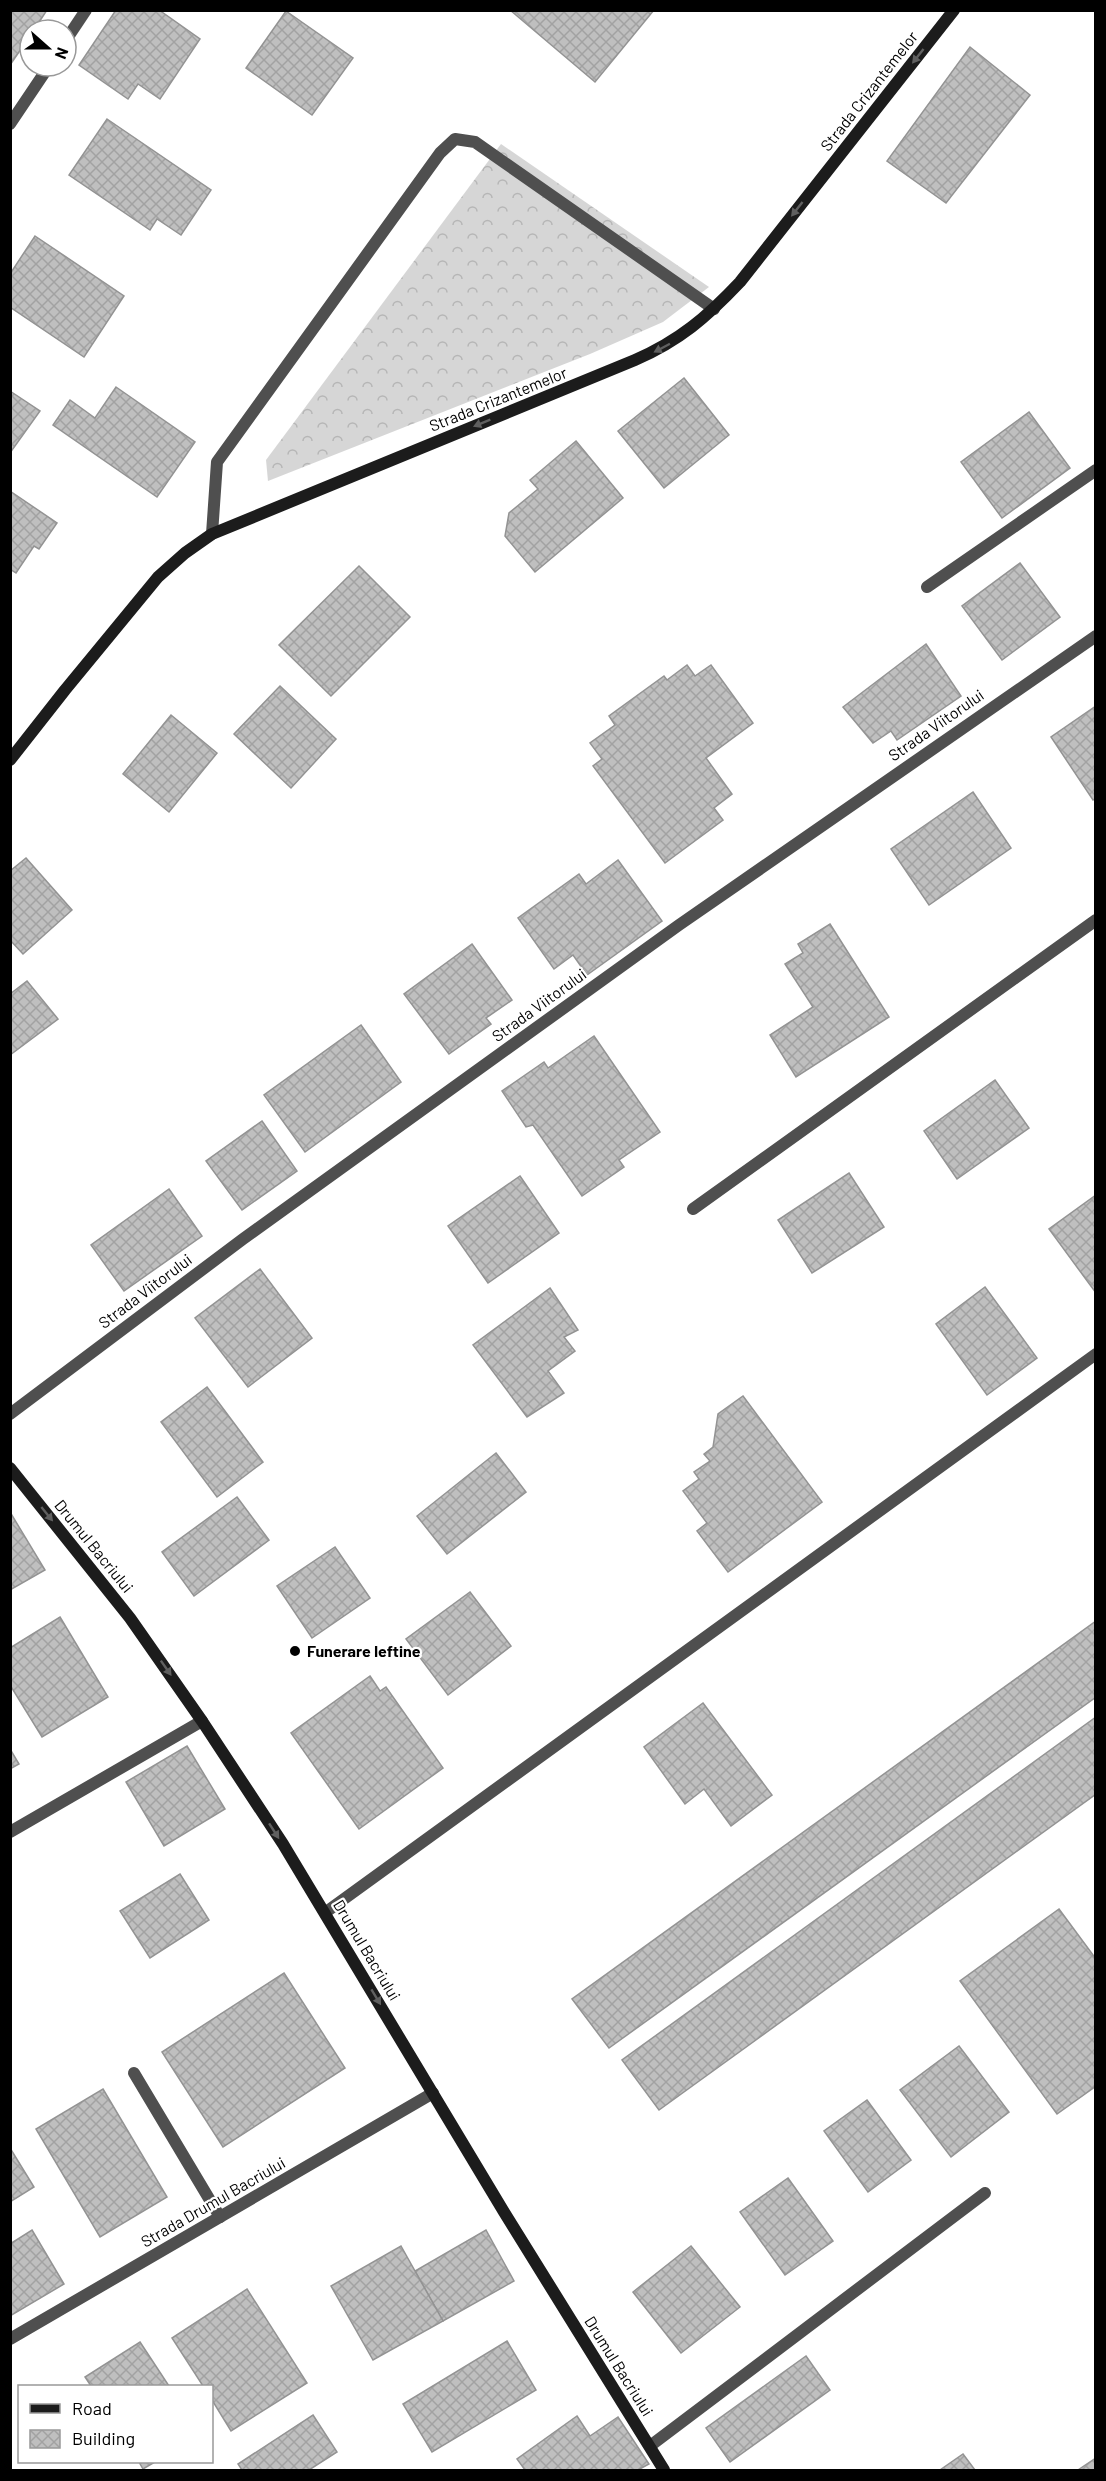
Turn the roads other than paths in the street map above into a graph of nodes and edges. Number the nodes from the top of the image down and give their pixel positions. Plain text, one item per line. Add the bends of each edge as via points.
1 (954, 10) edge
2 (41, 78) edge
3 (10, 124) edge
4 (714, 309) junction
5 (1095, 471) edge
6 (212, 534) junction
7 (927, 587) dead end
8 (1095, 636) edge
9 (10, 760) edge
10 (1095, 920) edge
11 (693, 1209) dead end
12 (1095, 1354) edge
13 (10, 1414) edge
14 (10, 1468) edge
15 (202, 1721) junction
16 (10, 1832) edge
17 (326, 1912) junction
18 (134, 2073) dead end
19 (433, 2093) junction
20 (985, 2193) dead end
21 (220, 2217) junction
22 (10, 2339) edge
23 (650, 2446) junction
24 (664, 2470) edge

1 -> 4 street, Strada Crizantemelor via 740,282
2 - 3 street
4 -> 6 street, Strada Crizantemelor via 664,347 645,356
4 - 6 street via 475,142 455,139 440,153 217,462
5 - 7 street
6 - 9 street, Strada Crizantemelor via 158,577
8 - 13 street, Strada Viitorului via 679,925 243,1239
10 - 11 street
12 - 17 street
14 -> 15 street, Drumul Bacriului via 130,1618
15 - 16 street
15 -> 17 street, Drumul Bacriului
17 -> 19 street, Drumul Bacriului
18 - 21 street
19 - 21 street, Strada Drumul Bacriului
19 - 23 street, Drumul Bacriului
20 - 23 street
21 - 22 street, Strada Drumul Bacriului
23 - 24 street, Drumul Bacriului

